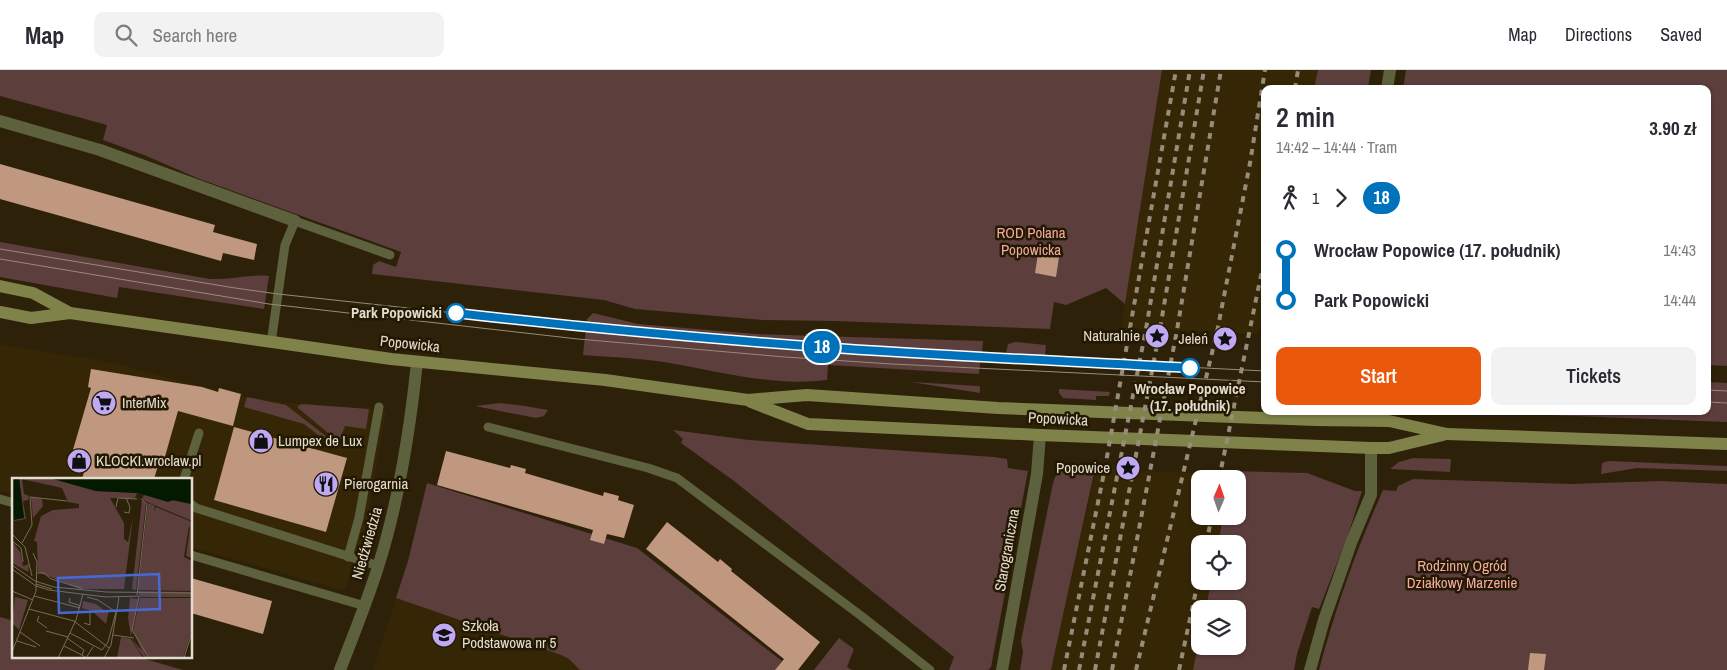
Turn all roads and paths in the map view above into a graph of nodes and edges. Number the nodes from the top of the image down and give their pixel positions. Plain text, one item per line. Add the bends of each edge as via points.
1 (1390, 70) edge
2 (1388, 85) edge
3 (0, 121) edge
4 (295, 221) junction
5 (390, 255) dead end
6 (0, 286) edge
7 (0, 312) edge
8 (70, 313) junction
9 (271, 343) junction
10 (416, 362) junction
11 (748, 400) junction
12 (379, 407) dead end
13 (1261, 414) edge
14 (1300, 415) edge
15 (1343, 416) edge
16 (488, 428) dead end
17 (199, 433) dead end
18 (1447, 434) junction
19 (1040, 435) junction
20 (1727, 444) edge
21 (1371, 448) junction
22 (184, 478) edge
23 (192, 505) edge
24 (192, 555) edge
25 (348, 557) junction
26 (378, 566) junction
27 (365, 606) junction
28 (340, 670) edge
29 (930, 670) edge
30 (1002, 670) edge
31 (1310, 670) edge

1 - 2 street
3 - 4 street via 100,150
4 - 5 lane
4 - 9 lane via 285,245
6 - 8 street, Popowicka via 33,293
7 - 8 street, Popowicka via 31,318
8 - 9 street, Popowicka
9 - 10 street, Popowicka
10 - 11 street, Popowicka via 605,380
10 - 26 street, Niedźwiedzia via 394,510
11 - 13 street, Popowicka via 807,395 998,408
11 - 19 street, Popowicka via 808,424
12 - 25 lane via 359,518
14 - 15 street, Popowicka
15 - 18 street, Popowicka via 1389,421
16 - 29 lane via 676,478
17 - 22 lane
18 - 20 street
18 - 21 street, Popowicka via 1389,448
19 - 21 street, Popowicka
19 - 30 street, Starograniczna via 1037,474
21 - 31 street via 1371,495 1324,620
23 - 25 lane
24 - 27 lane
25 - 26 lane
26 - 27 street, Niedźwiedzia
27 - 28 street, Niedźwiedzia

